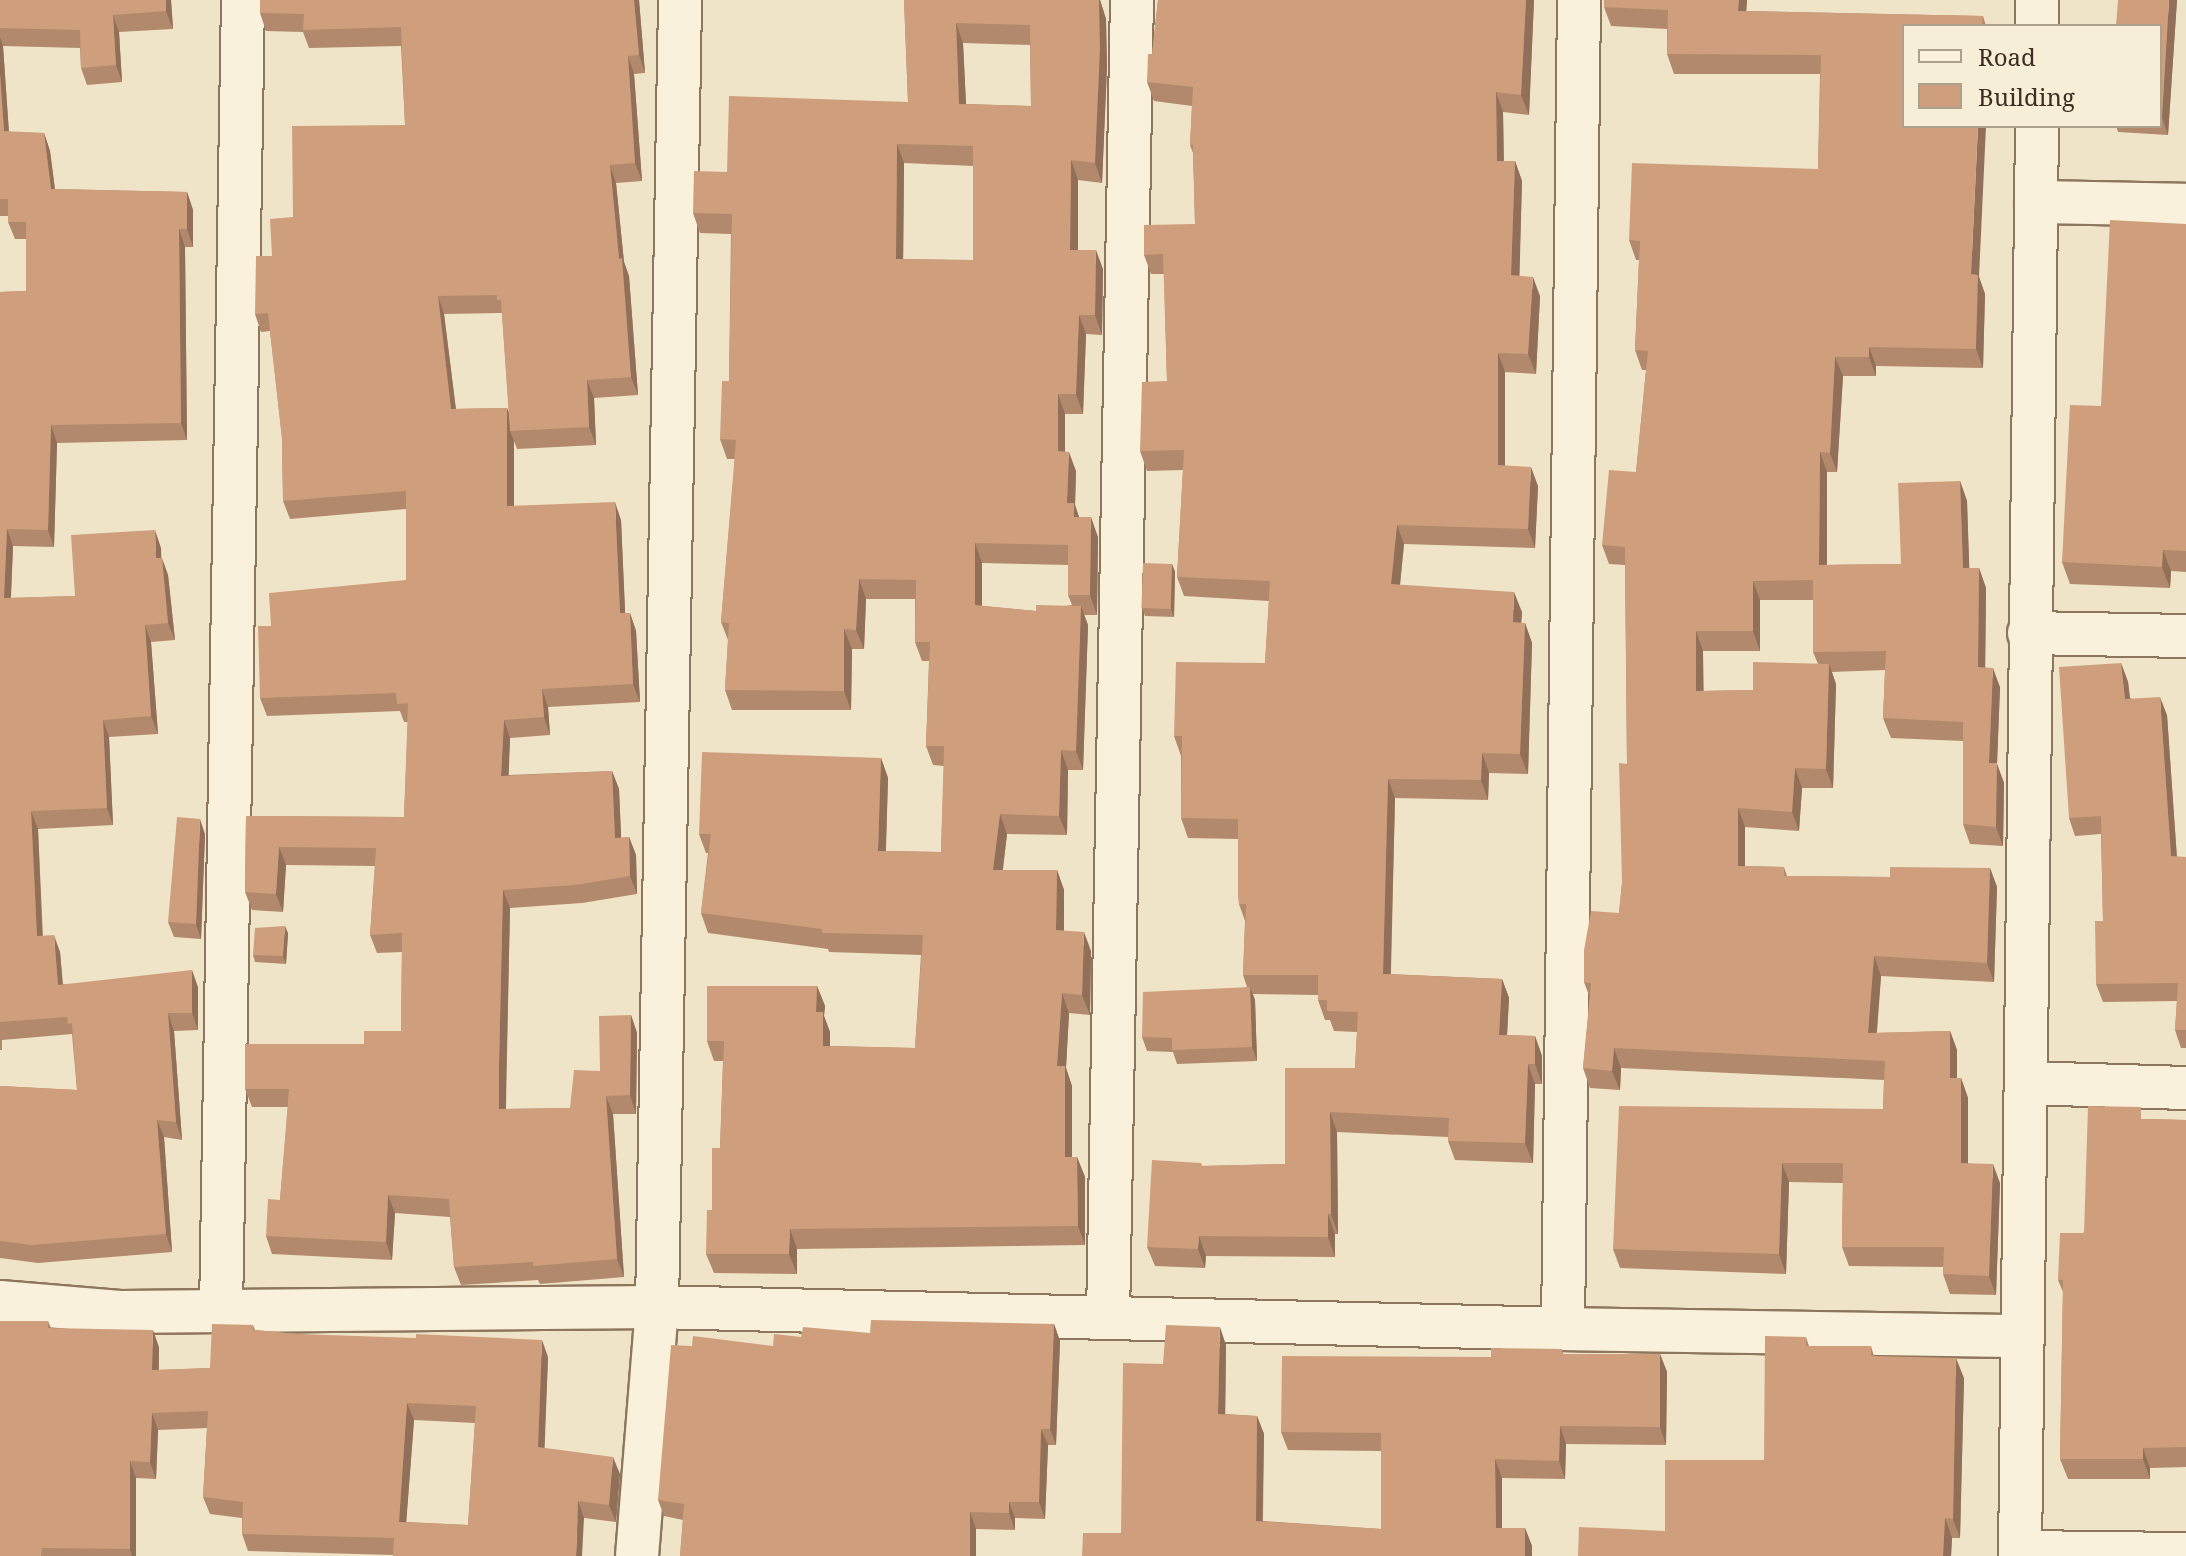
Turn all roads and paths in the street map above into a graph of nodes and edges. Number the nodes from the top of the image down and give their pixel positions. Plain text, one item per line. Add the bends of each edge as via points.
1 (243, 0) edge
2 (680, 0) edge
3 (1132, 0) edge
4 (1579, 0) edge
5 (2037, 0) edge
6 (2037, 24) edge
7 (2037, 128) edge
8 (2036, 202) junction
9 (2186, 205) edge
10 (2029, 633) junction
11 (2186, 636) edge
12 (2026, 1083) junction
13 (2186, 1088) edge
14 (0, 1302) edge
15 (657, 1307) junction
16 (221, 1312) junction
17 (1108, 1318) junction
18 (1563, 1329) junction
19 (2021, 1336) junction
20 (2020, 1554) edge
21 (2186, 1554) edge
22 (637, 1556) edge

1 - 16 street
2 - 15 street
3 - 17 street
4 - 18 street
5 - 6 street
7 - 8 street
8 - 9 street
8 - 10 street
10 - 11 street
10 - 12 street
12 - 13 street
12 - 19 street
14 - 16 street via 120,1312
15 - 16 street
15 - 17 street
15 - 22 street
17 - 18 street
18 - 19 street
19 - 20 street
20 - 21 street

